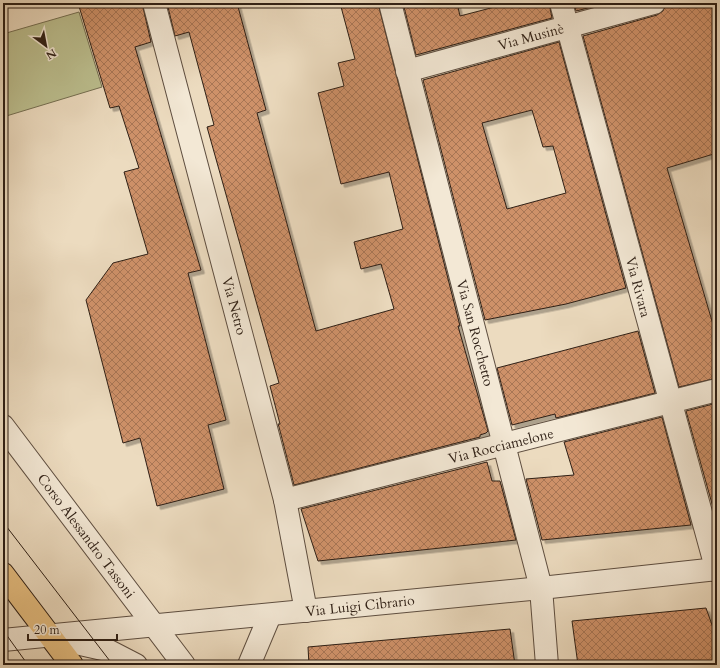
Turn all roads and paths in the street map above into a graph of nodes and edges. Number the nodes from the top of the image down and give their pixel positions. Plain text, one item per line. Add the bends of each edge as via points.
1 (154, 3) edge
2 (390, 3) edge
3 (561, 3) edge
4 (654, 3) edge
5 (568, 27) junction
6 (407, 71) junction
7 (717, 390) edge
8 (670, 402) junction
9 (3, 426) edge
10 (504, 446) junction
11 (285, 500) junction
12 (717, 570) edge
13 (3, 574) edge
14 (542, 588) junction
15 (306, 611) junction
16 (270, 615) junction
17 (155, 626) junction
18 (50, 637) junction
19 (3, 640) edge
20 (72, 665) edge
21 (136, 665) edge
22 (184, 665) edge
23 (249, 665) edge
24 (547, 665) edge

1 - 11 street, Via Netro
2 - 6 street, Via San Rocchetto
3 - 5 street, Via Rivara
4 - 5 street, Via Musinè
5 - 6 street, Via Musinè
5 - 8 street, Via Rivara
6 - 10 street, Via San Rocchetto
7 - 8 street, Via Rocciamelone
8 - 10 street, Via Rocciamelone
8 - 12 street, Via Rivara
9 - 17 street, Corso Alessandro Tassoni
10 - 11 street, Via Rocciamelone
10 - 14 street, Via San Rocchetto
11 - 15 street, Via Netro
12 - 14 street, Via Luigi Cibrario
13 - 18 main road
14 - 15 street, Via Luigi Cibrario
14 - 24 street, Via San Rocchetto
15 - 16 street, Via Luigi Cibrario
16 - 17 street, Via Luigi Cibrario
16 - 23 street
17 - 18 street, Via Luigi Cibrario
17 - 22 street, Corso Alessandro Tassoni
18 - 19 street, Via Luigi Cibrario
18 - 20 main road
18 - 21 street via 107,650

